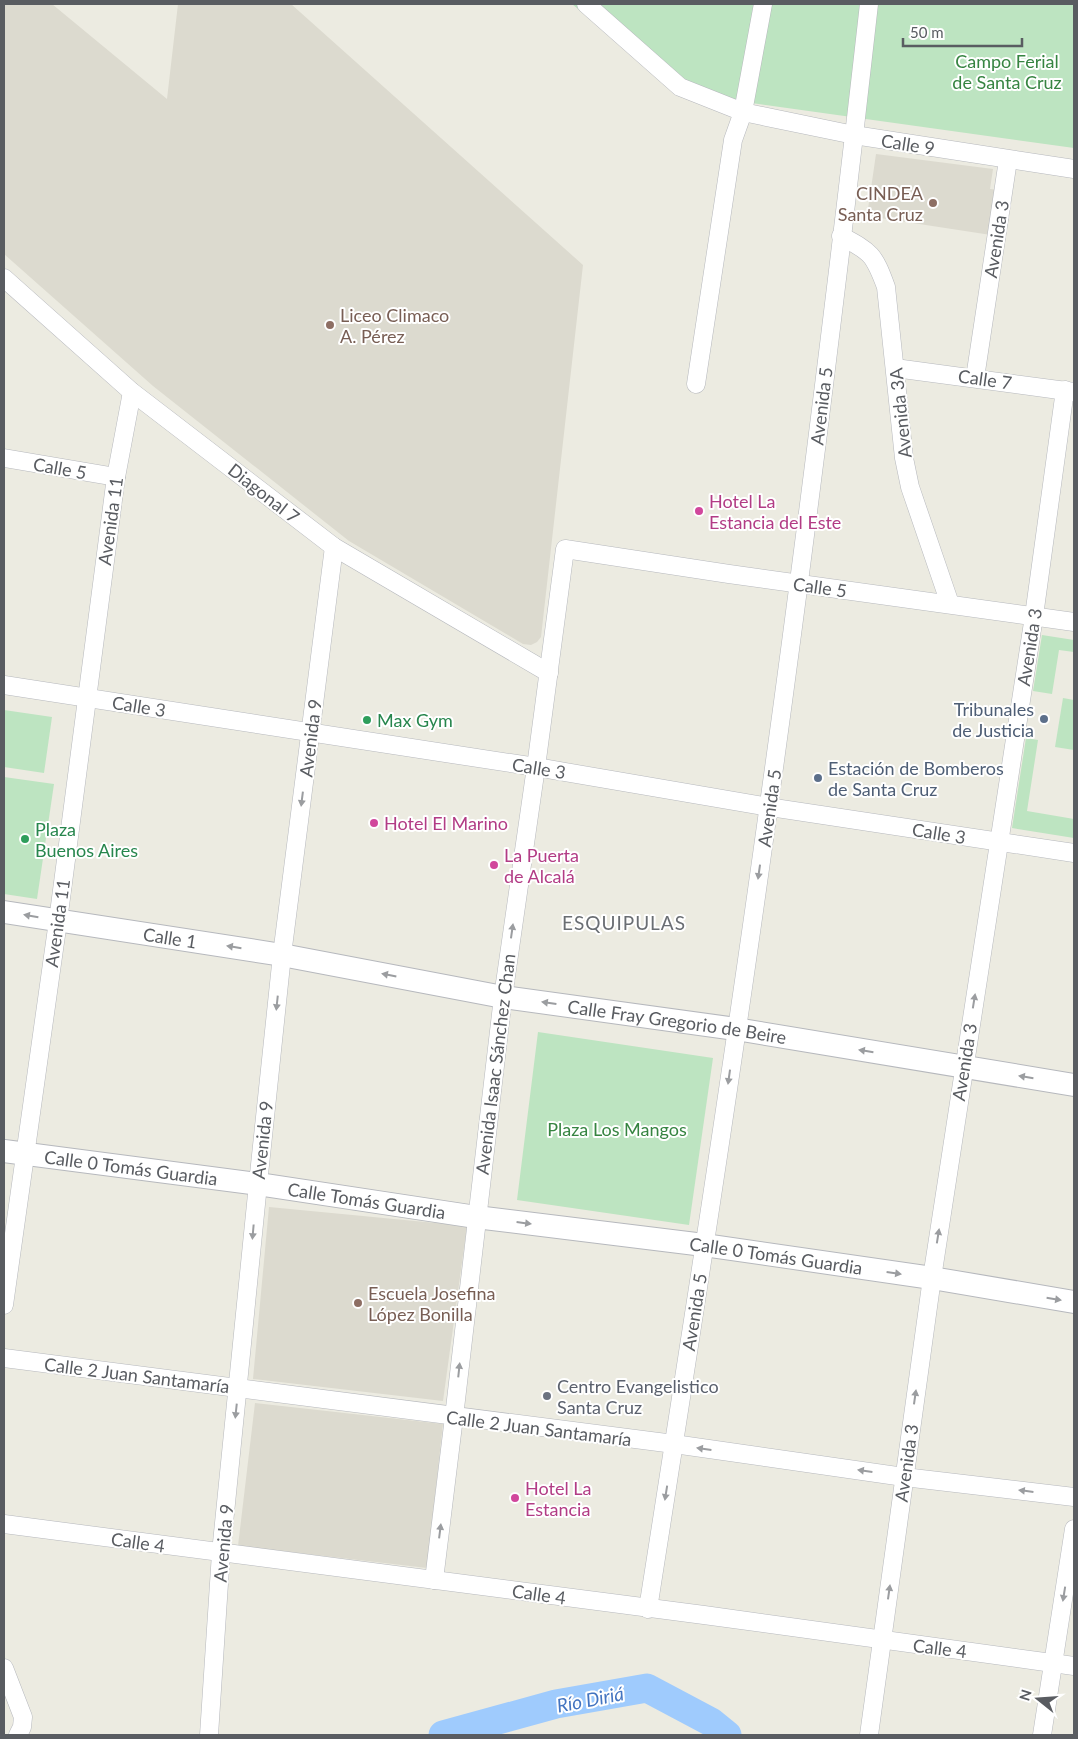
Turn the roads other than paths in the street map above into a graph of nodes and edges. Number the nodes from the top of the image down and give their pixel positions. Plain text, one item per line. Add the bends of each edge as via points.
1 (586, 4) edge
2 (763, 4) edge
3 (869, 4) edge
4 (743, 112) junction
5 (854, 135) junction
6 (1008, 160) junction
7 (1074, 169) edge
8 (841, 236) junction
9 (4, 278) edge
10 (895, 368) junction
11 (975, 378) junction
12 (696, 384) dead end
13 (1069, 391) edge
14 (132, 392) junction
15 (4, 458) edge
16 (116, 477) junction
17 (334, 547) junction
18 (565, 549) joint
19 (799, 584) junction
20 (950, 604) junction
21 (1034, 616) junction
22 (1074, 622) edge
23 (549, 673) junction
24 (4, 685) edge
25 (86, 698) junction
26 (310, 733) junction
27 (536, 767) junction
28 (769, 807) junction
29 (998, 842) junction
30 (1074, 853) edge
31 (4, 912) edge
32 (58, 921) junction
33 (282, 955) junction
34 (503, 996) junction
35 (736, 1029) junction
36 (964, 1067) junction
37 (1074, 1085) edge
38 (14, 1152) edge
39 (258, 1184) junction
40 (476, 1217) junction
41 (704, 1245) junction
42 (932, 1278) junction
43 (1074, 1302) edge
44 (4, 1305) edge
45 (4, 1358) edge
46 (238, 1388) junction
47 (454, 1417) junction
48 (674, 1444) junction
49 (904, 1477) junction
50 (1074, 1497) edge
51 (4, 1524) edge
52 (1074, 1529) edge
53 (221, 1553) junction
54 (434, 1580) junction
55 (648, 1609) junction
56 (882, 1641) junction
57 (1054, 1663) junction
58 (1074, 1666) edge
59 (4, 1668) edge
60 (18, 1735) edge
61 (209, 1735) edge
62 (869, 1735) edge
63 (1042, 1735) edge

1 - 4 street, Calle 9 via 680,87
2 - 4 street
3 - 5 street, Avenida 5
4 - 5 street, Calle 9
4 - 12 street via 733,140
5 - 6 street, Calle 9
5 - 8 street, Avenida 5
6 - 7 street, Calle 9
6 - 11 street, Avenida 3
8 - 10 street, Avenida 3A via 866,250 878,264 886,287
8 - 19 street, Avenida 5
9 - 14 street, Diagonal 7
10 - 11 street, Calle 7
10 - 20 street, Avenida 3A via 910,487
11 - 13 street, Calle 7
13 - 21 street, Avenida 3
14 - 16 street, Avenida 11
14 - 17 street, Diagonal 7
15 - 16 street, Calle 5
16 - 25 street, Avenida 11
17 - 23 street, Diagonal 7
17 - 26 street, Avenida 9
18 - 19 street, Calle 5
18 - 23 street, Avenida Isaac Sánchez Chan
19 - 20 street, Calle 5
19 - 28 street, Avenida 5
20 - 21 street, Calle 5
21 - 22 street, Calle 5
21 - 29 street, Avenida 3
23 - 27 street, Avenida Isaac Sánchez Chan
24 - 25 street, Calle 3
25 - 26 street, Calle 3
25 - 32 street, Avenida 11
26 - 27 street, Calle 3
26 -> 33 street, Avenida 9
27 - 28 street, Calle 3
34 -> 27 street, Avenida Isaac Sánchez Chan
28 - 29 street, Calle 3
28 -> 35 street, Avenida 5
29 - 30 street, Calle 3
36 -> 29 street, Avenida 3
32 -> 31 street, Calle 1
33 -> 32 street, Calle 1
32 - 38 street, Avenida 11
34 -> 33 street, Calle Fray Gregorio de Beire
33 -> 39 street, Avenida 9
35 -> 34 street, Calle Fray Gregorio de Beire
34 - 40 street, Avenida Isaac Sánchez Chan
36 -> 35 street, Calle Fray Gregorio de Beire
35 -> 41 street, Avenida 5
37 -> 36 street, Calle Fray Gregorio de Beire
42 -> 36 street, Avenida 3
38 - 39 street, Calle 0 Tomás Guardia
38 - 44 street, Avenida 11
39 - 40 street, Calle Tomás Guardia
39 -> 46 street, Avenida 9
40 -> 41 street, Calle 0 Tomás Guardia
47 -> 40 street, Avenida Isaac Sánchez Chan
41 -> 42 street, Calle 0 Tomás Guardia
41 - 48 street, Avenida 5
42 -> 43 street, Calle 0 Tomás Guardia
49 -> 42 street, Avenida 3
45 - 46 street, Calle 2 Juan Santamaría
46 - 47 street, Calle 2 Juan Santamaría
46 -> 53 street, Avenida 9
47 - 48 street, Calle 2 Juan Santamaría
54 -> 47 street, Avenida Isaac Sánchez Chan
49 -> 48 street, Calle 2 Juan Santamaría
48 -> 55 street, Avenida 5
50 -> 49 street, Calle 2 Juan Santamaría
56 -> 49 street, Avenida 3
51 - 53 street, Calle 4
52 -> 57 street
53 - 54 street, Calle 4
53 - 61 street, Avenida 9
54 - 55 street, Calle 4
55 - 56 street, Calle 4
56 - 57 street, Calle 4
56 - 62 street, Avenida 3
57 - 58 street, Calle 4
57 - 63 street
59 - 60 street via 23,1717

